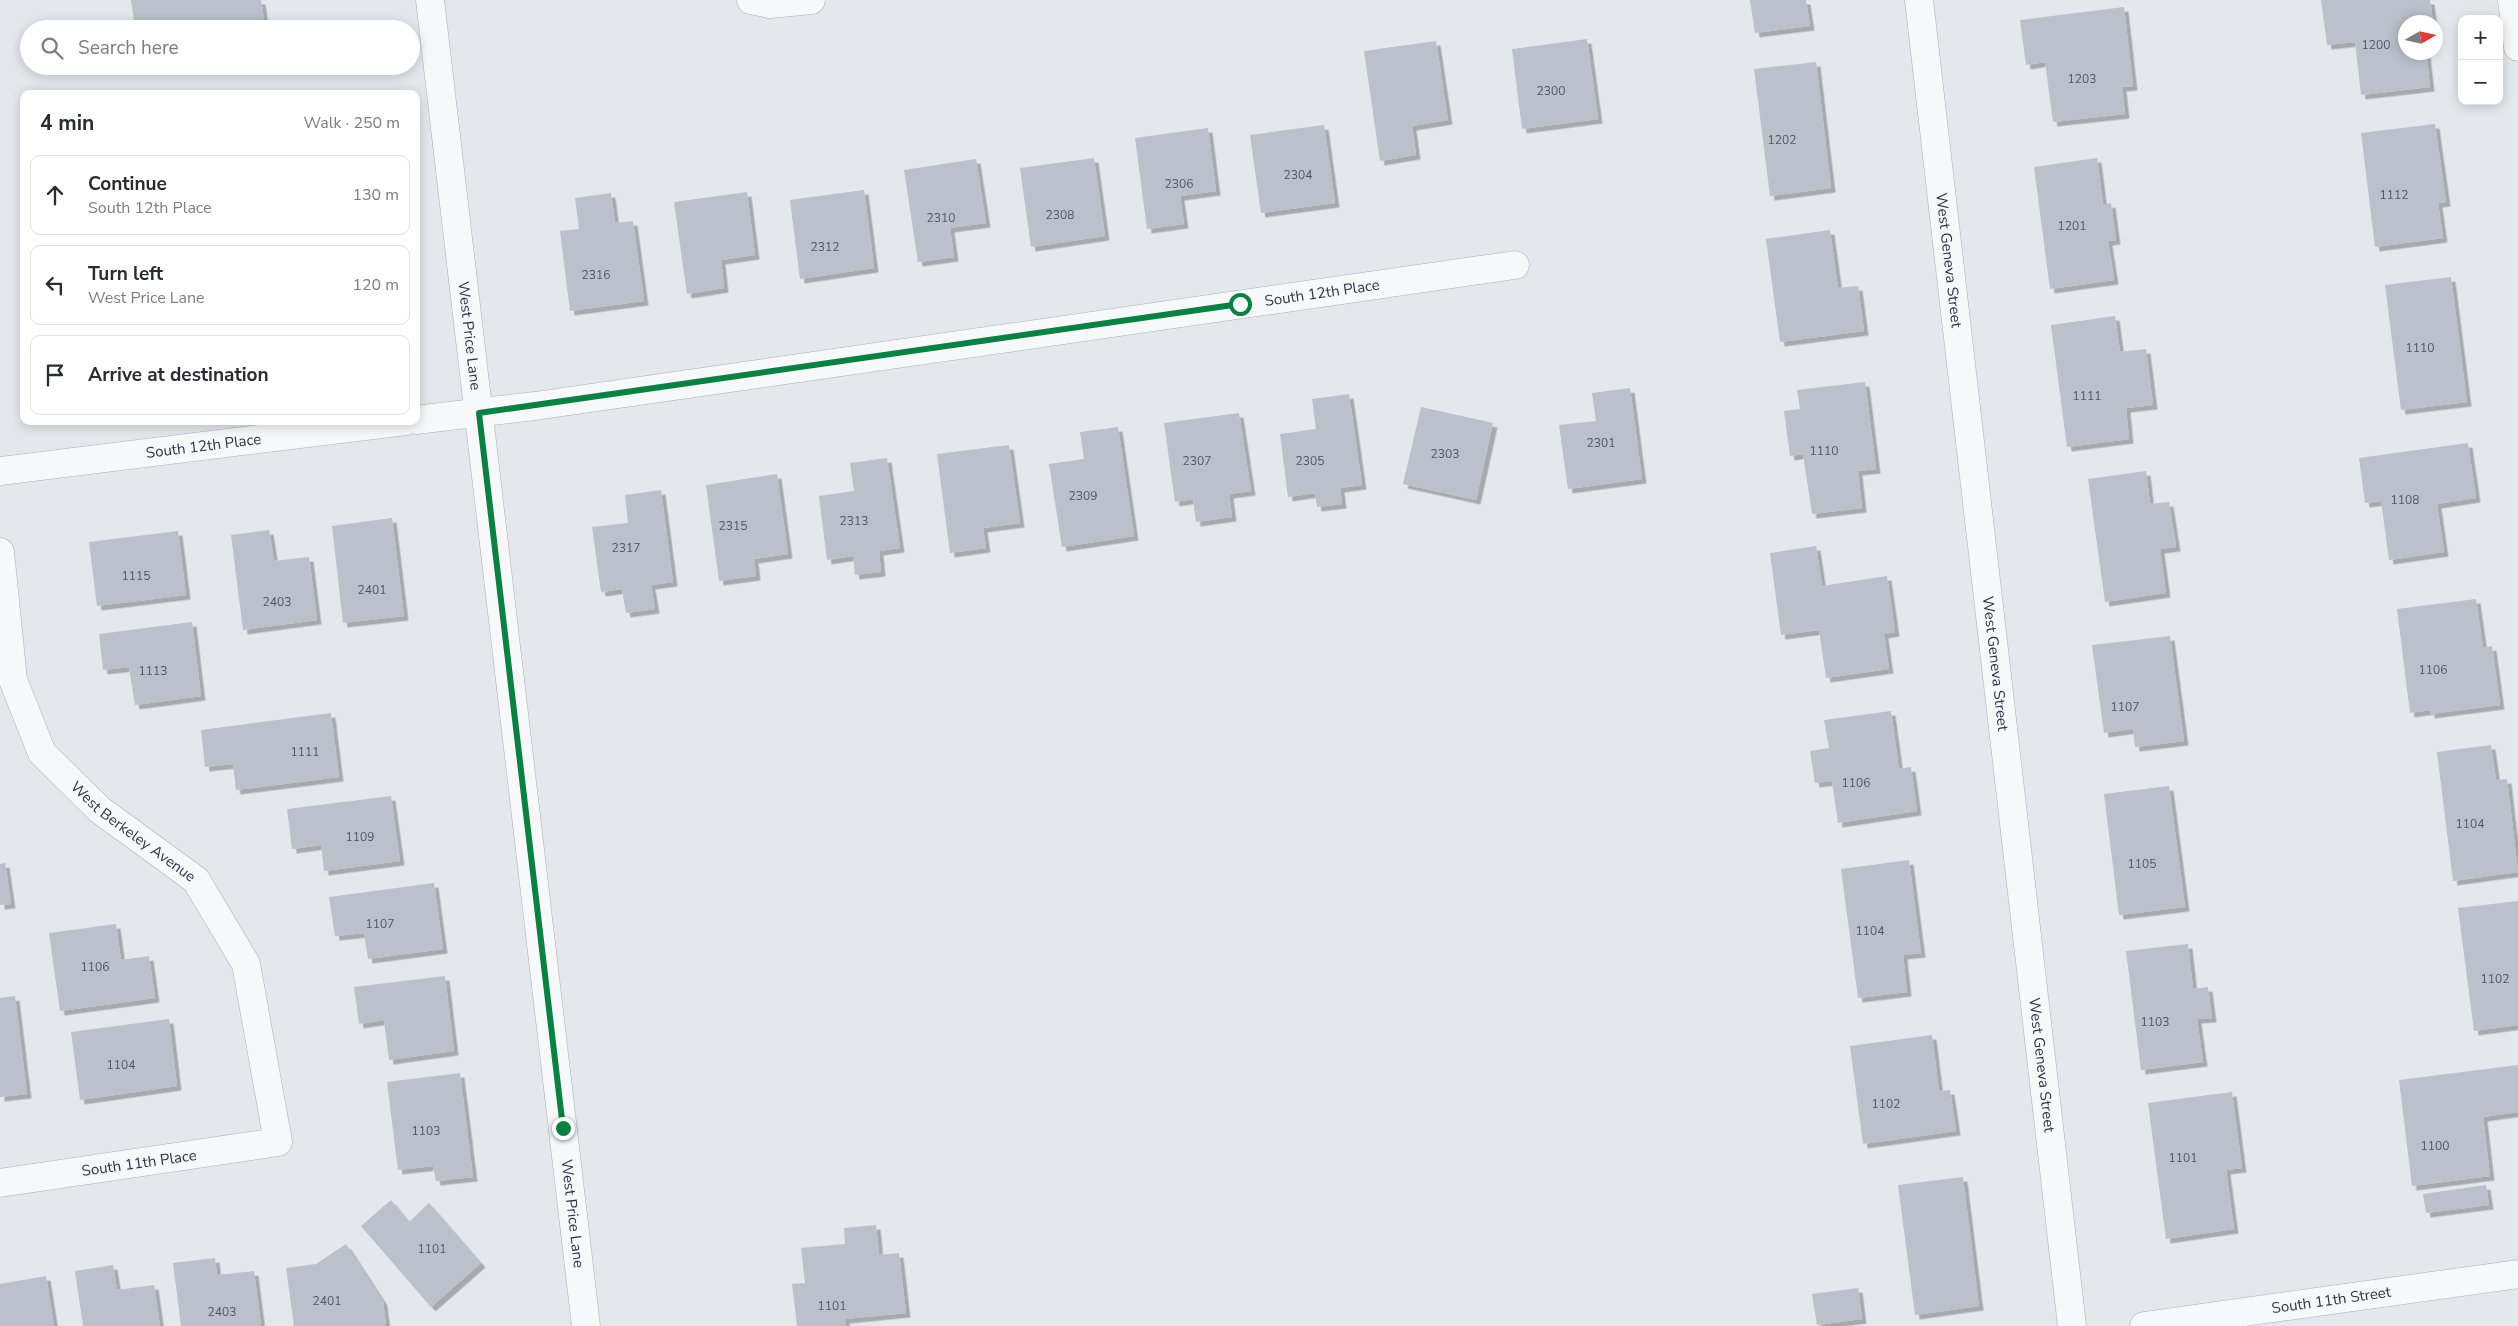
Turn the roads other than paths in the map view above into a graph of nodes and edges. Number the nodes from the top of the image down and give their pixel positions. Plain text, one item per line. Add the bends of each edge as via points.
1 (430, 0) edge
2 (751, 0) edge
3 (811, 0) edge
4 (1919, 0) edge
5 (2512, 0) edge
6 (2518, 47) edge
7 (1516, 265) dead end
8 (479, 413) junction
9 (420, 420) edge
10 (374, 425) edge
11 (0, 471) edge
12 (0, 552) edge
13 (278, 1142) joint
14 (0, 1183) edge
15 (2518, 1274) edge
16 (586, 1326) edge
17 (2072, 1326) edge
18 (2144, 1326) edge

1 - 8 street, West Price Lane
2 - 3 street via 770,4
4 - 17 street, West Geneva Street
5 - 6 street
7 - 8 street, South 12th Place
8 - 9 street, South 12th Place
8 - 16 street, West Price Lane
10 - 11 street, South 12th Place
12 - 13 street, West Berkeley Avenue via 14,680 42,753 100,810 196,880 246,964
13 - 14 street, South 11th Place
15 - 18 street, South 11th Street

